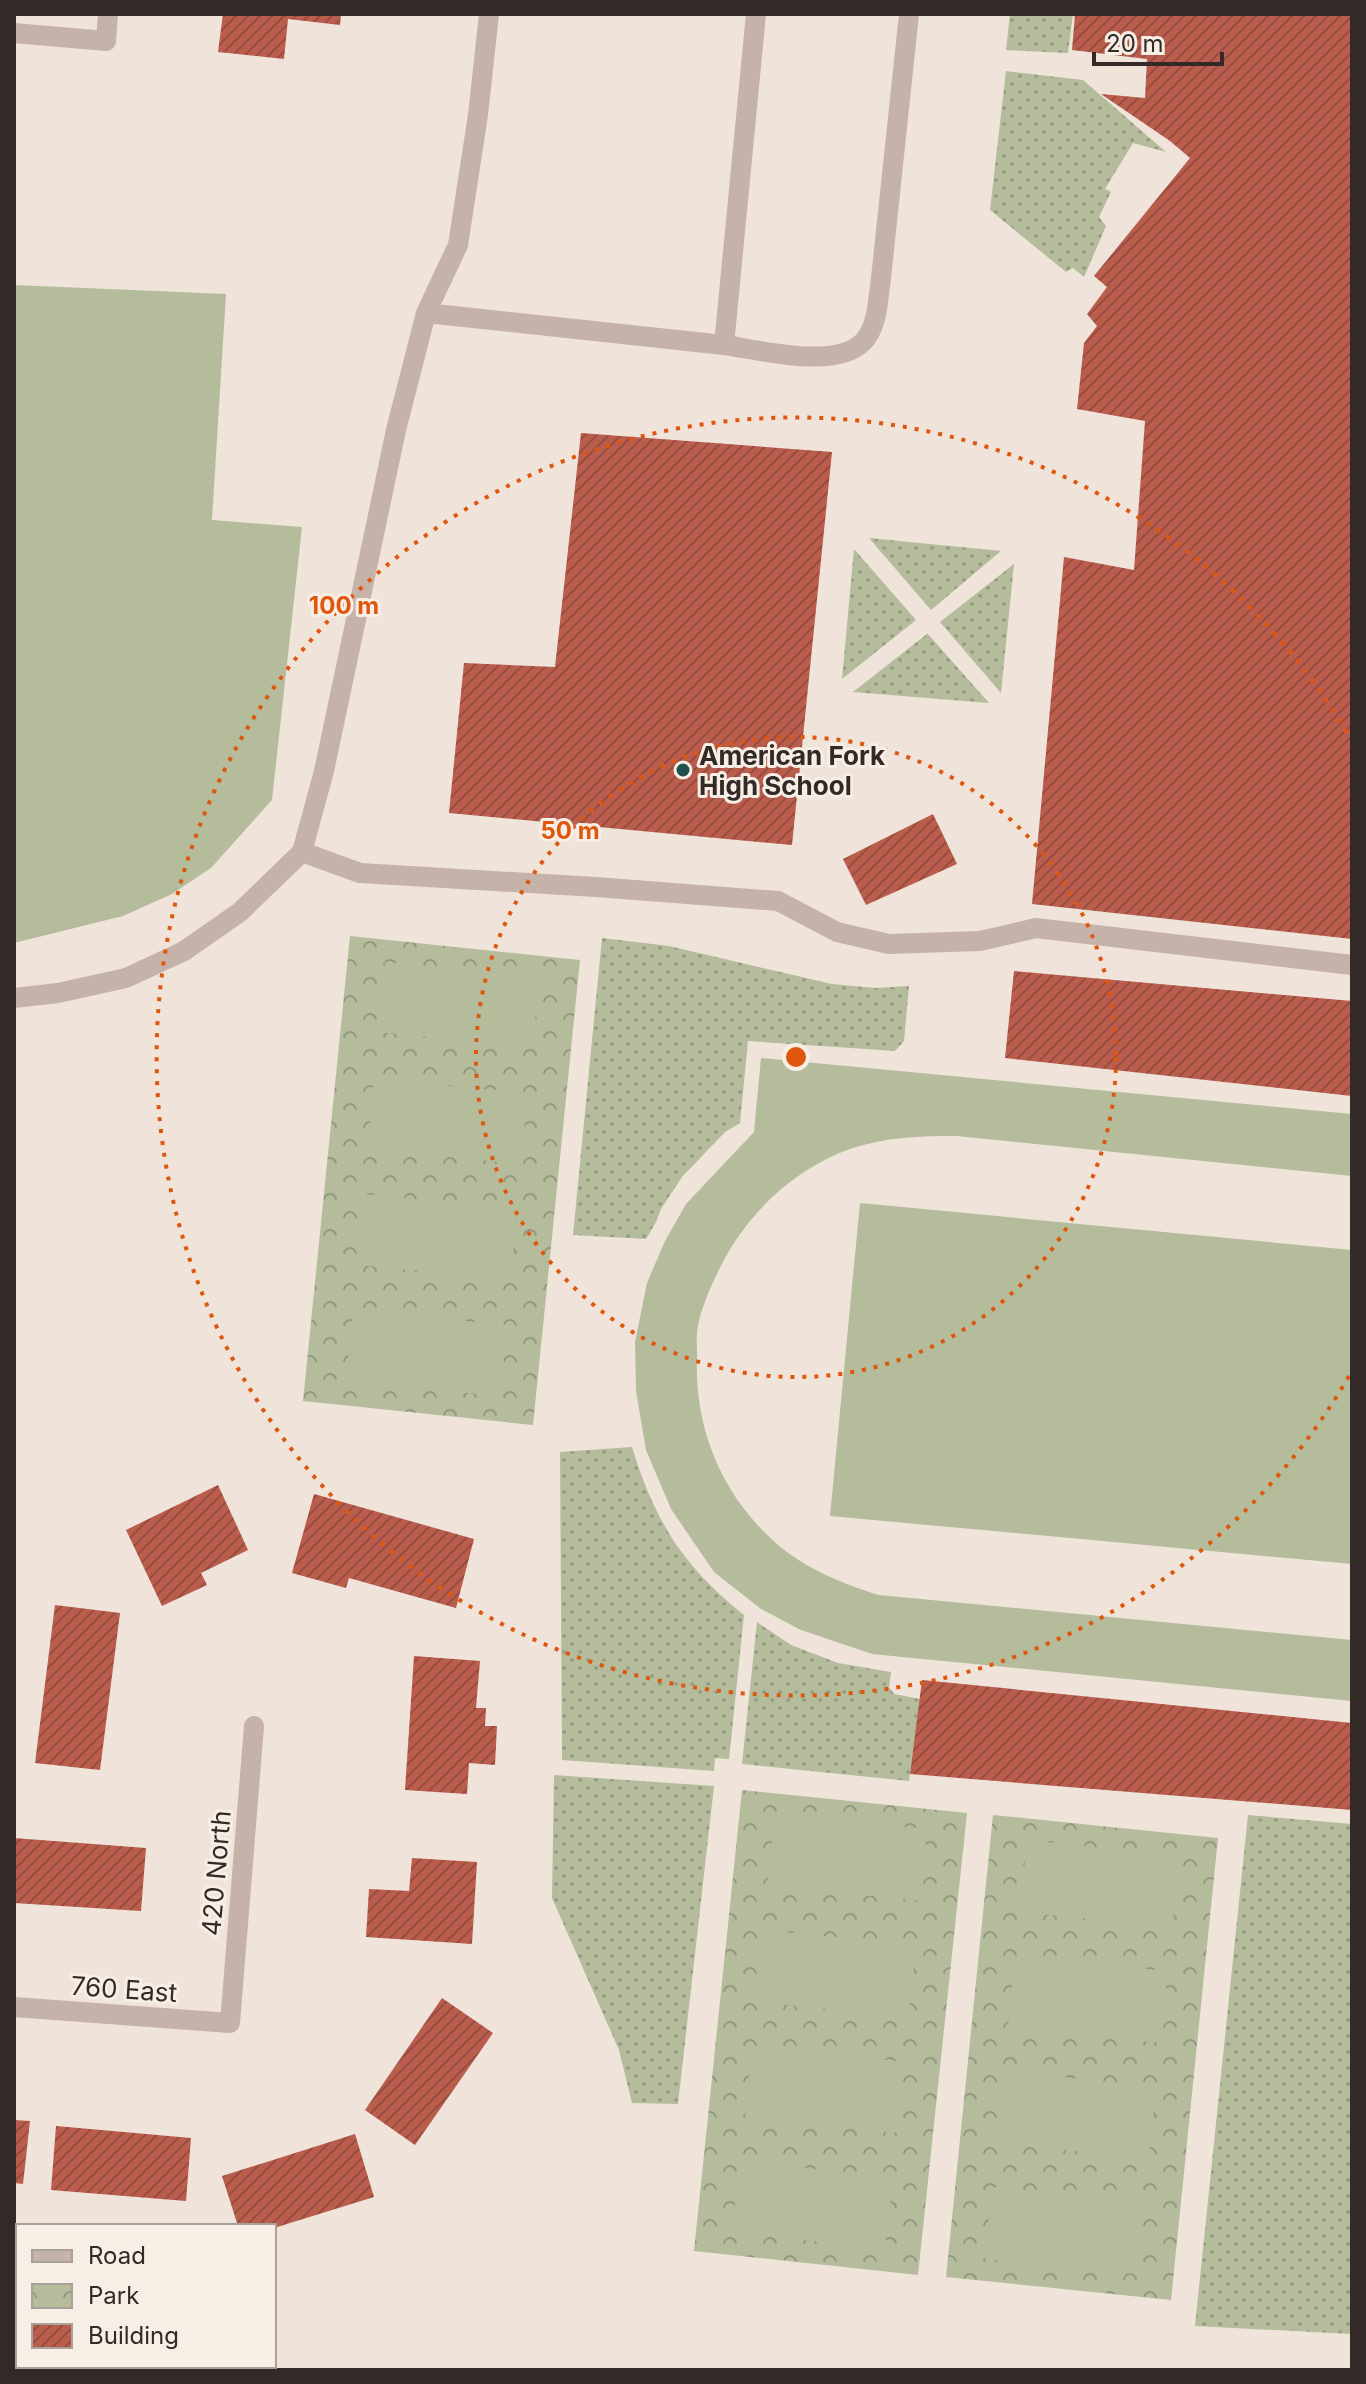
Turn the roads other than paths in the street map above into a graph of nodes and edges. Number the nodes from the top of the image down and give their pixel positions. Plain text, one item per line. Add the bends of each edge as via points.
1 (108, 14) edge
2 (489, 14) edge
3 (756, 14) edge
4 (909, 14) edge
5 (14, 33) edge
6 (426, 313) junction
7 (724, 345) junction
8 (302, 852) junction
9 (1352, 965) edge
10 (14, 998) edge
11 (254, 1726) dead end
12 (14, 2007) edge
13 (230, 2023) joint

1 - 5 street via 106,41
2 - 6 street via 458,245
3 - 7 street
4 - 7 street via 881,278 875,320 864,342 843,354 815,357
6 - 7 street
6 - 8 street
8 - 9 street via 360,873 778,901 837,932 889,944 980,941 1036,928
8 - 10 street via 240,912 184,951 126,978
11 - 13 street, 420 North
12 - 13 street, 760 East

